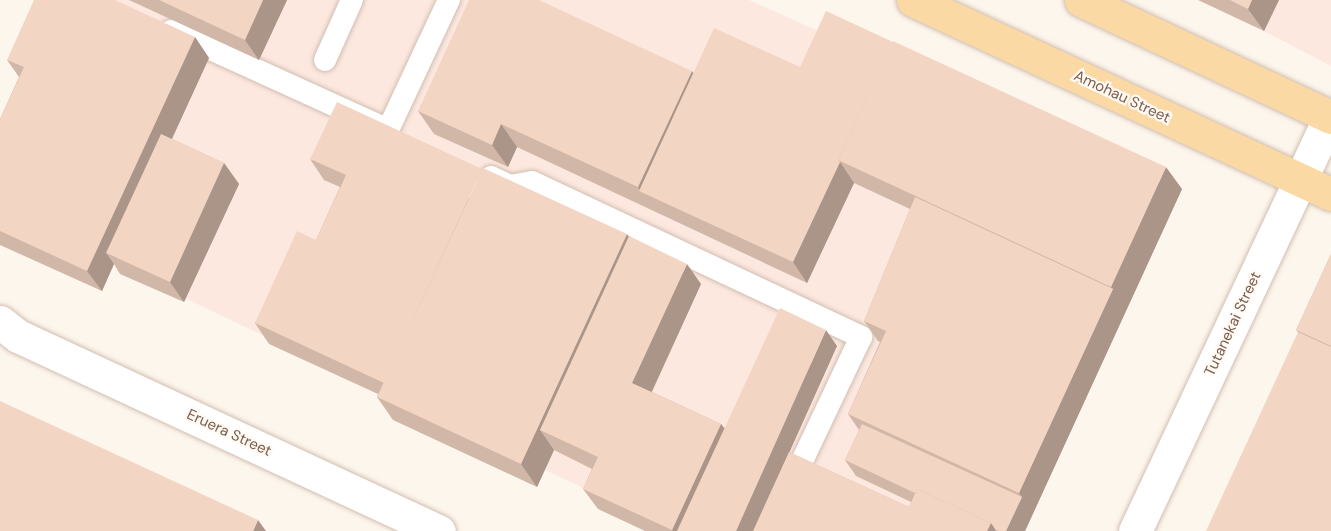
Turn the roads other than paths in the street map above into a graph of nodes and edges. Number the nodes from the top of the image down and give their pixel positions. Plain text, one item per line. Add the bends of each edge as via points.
1 (352, 0) edge
2 (449, 0) edge
3 (913, 0) edge
4 (1081, 0) edge
5 (146, 19) edge
6 (325, 60) dead end
7 (1330, 117) edge
8 (469, 168) edge
9 (1300, 180) junction
10 (1331, 194) edge
11 (6, 330) edge
12 (440, 531) edge
13 (769, 531) edge
14 (1135, 531) edge

1 - 6 lane
2 - 5 lane via 398,135
3 - 9 main road, Amohau Street
4 - 7 main road
7 - 9 street, Tutanekai Street
8 - 13 lane via 510,186 532,182 861,337
9 - 10 main road, Amohau Street
9 - 14 street, Tutanekai Street
11 - 12 street, Eruera Street

